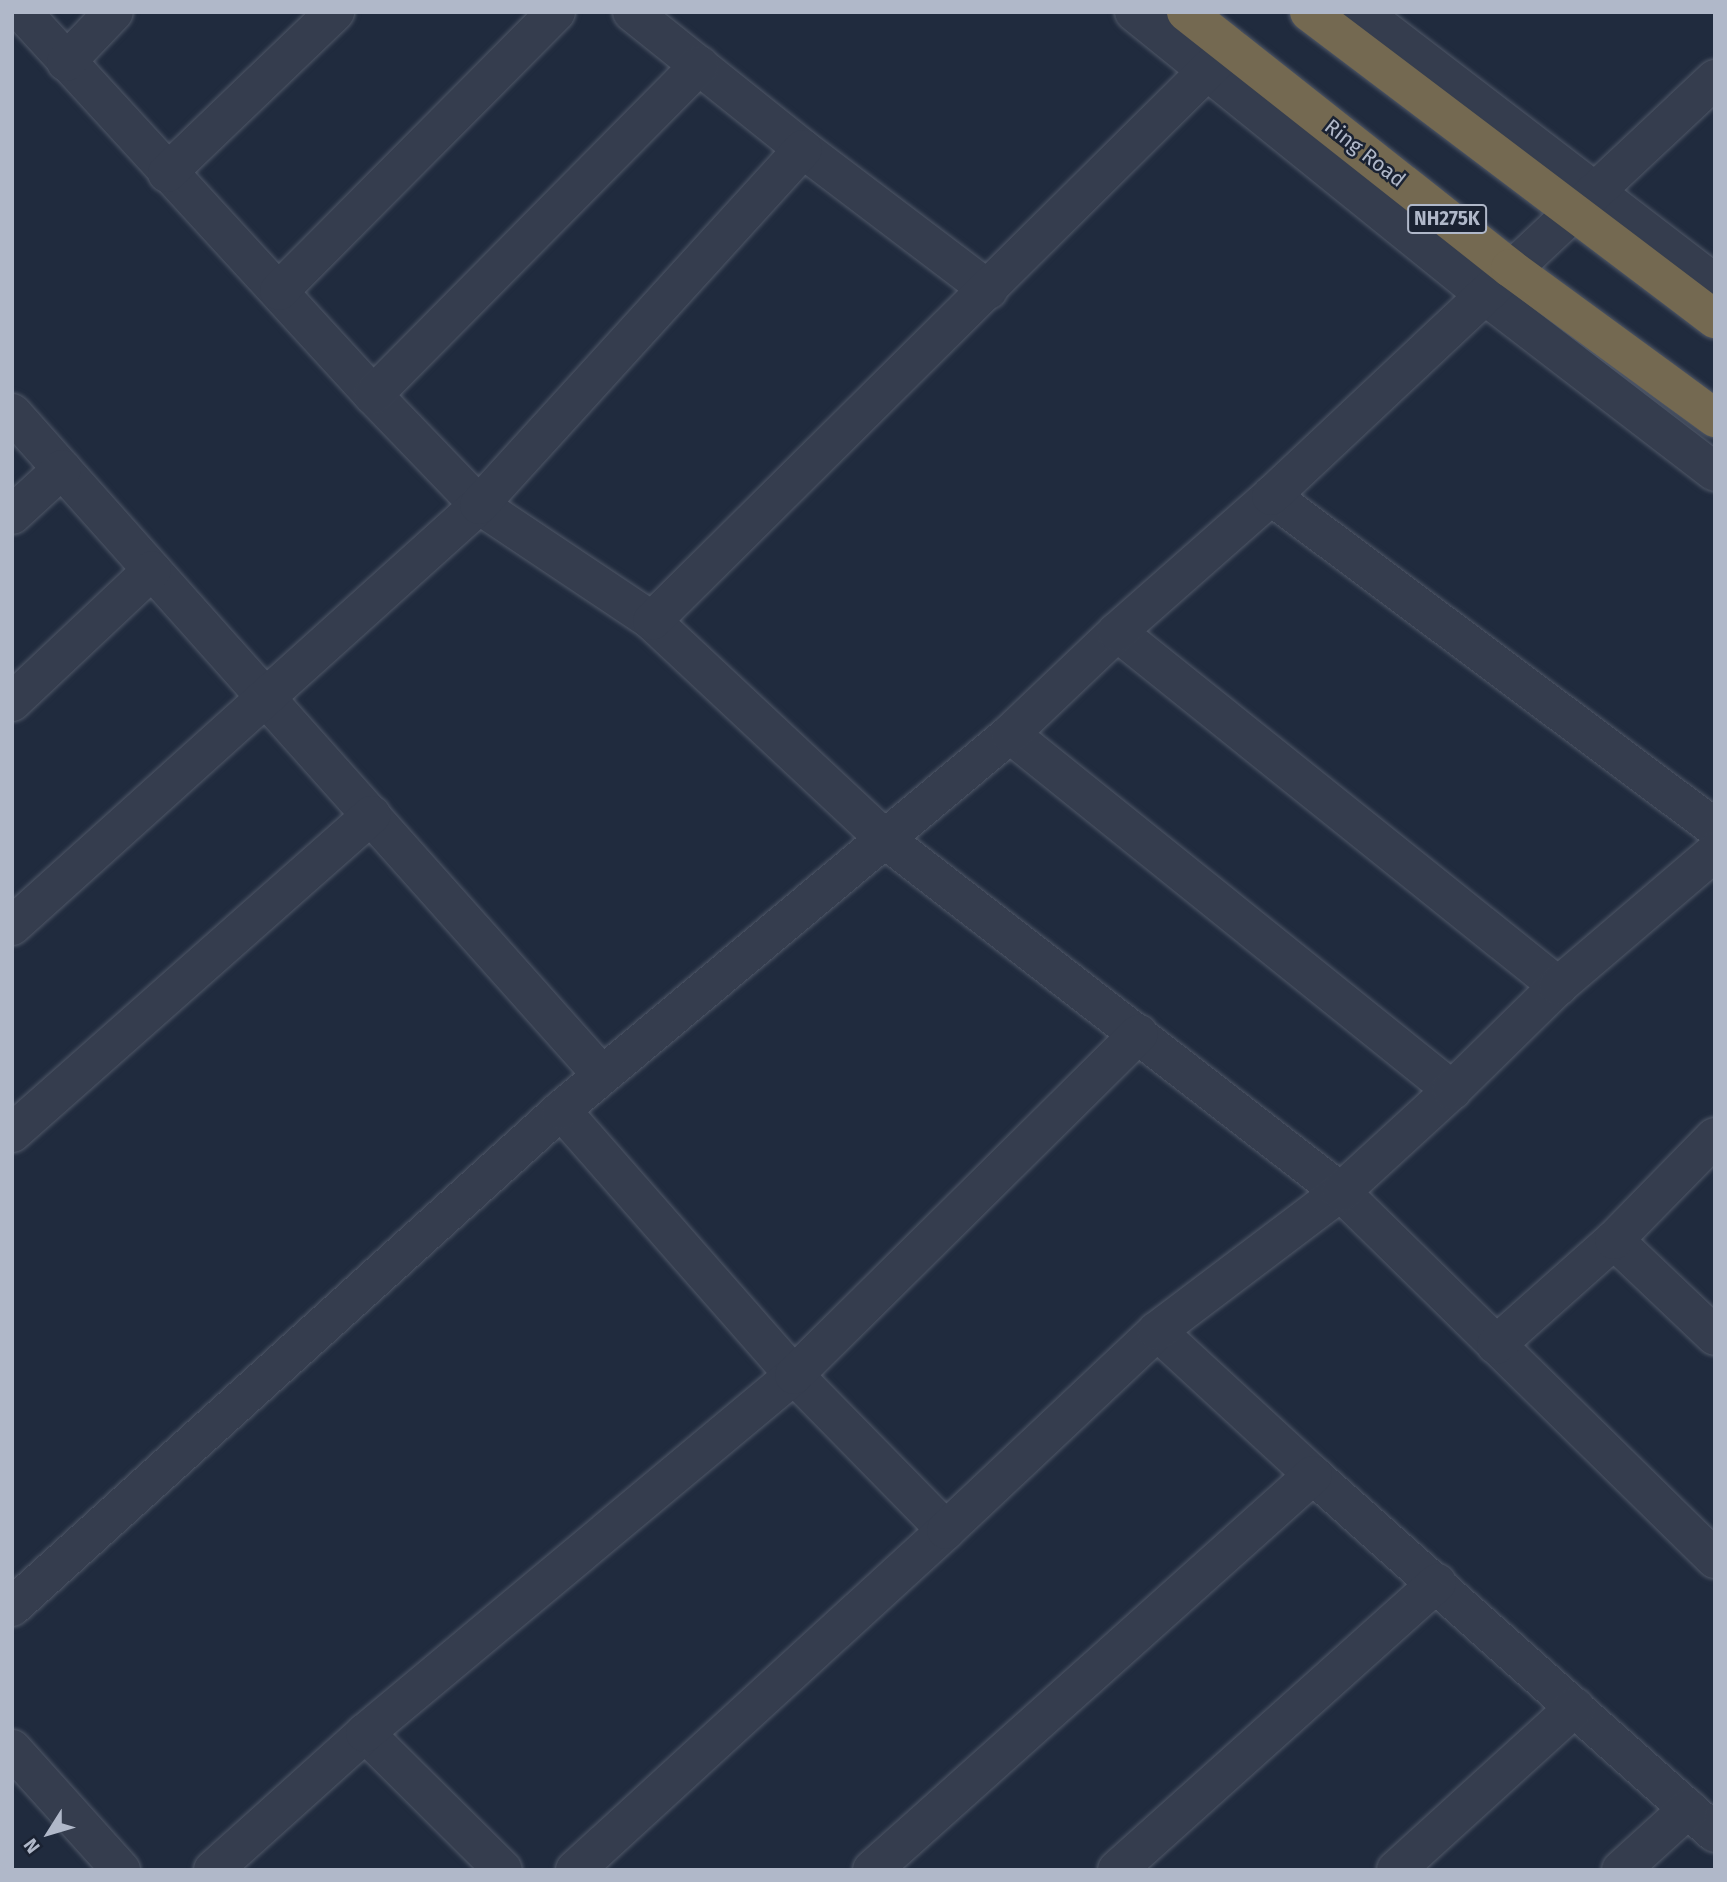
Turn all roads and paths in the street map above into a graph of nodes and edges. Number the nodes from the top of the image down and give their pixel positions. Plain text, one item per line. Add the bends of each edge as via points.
1 (22, 12) edge
2 (114, 12) edge
3 (335, 12) edge
4 (556, 12) edge
5 (632, 12) edge
6 (1134, 12) edge
7 (1185, 12) edge
8 (1309, 12) edge
9 (1361, 12) edge
10 (1219, 58) junction
11 (66, 62) junction
12 (699, 65) junction
13 (1715, 79) edge
14 (803, 149) junction
15 (167, 173) junction
16 (1582, 201) junction
17 (1497, 281) junction
18 (1715, 284) edge
19 (989, 290) junction
20 (279, 291) junction
21 (1715, 319) edge
22 (373, 395) junction
23 (12, 413) edge
24 (1715, 418) edge
25 (62, 469) junction
26 (1715, 472) edge
27 (1271, 496) junction
28 (479, 505) junction
29 (12, 514) edge
30 (152, 570) junction
31 (652, 621) junction
32 (1116, 632) junction
33 (264, 696) junction
34 (12, 702) edge
35 (1010, 734) junction
36 (372, 815) junction
37 (1715, 828) edge
38 (886, 840) junction
39 (1715, 852) edge
40 (12, 926) edge
41 (1558, 986) junction
42 (1139, 1034) junction
43 (602, 1075) junction
44 (1452, 1090) junction
45 (561, 1110) junction
46 (12, 1133) edge
47 (1715, 1137) edge
48 (1340, 1192) junction
49 (1614, 1240) junction
50 (1157, 1331) junction
51 (1715, 1335) edge
52 (1496, 1345) junction
53 (793, 1375) junction
54 (1313, 1475) junction
55 (946, 1530) junction
56 (1715, 1559) edge
57 (1437, 1583) junction
58 (12, 1607) edge
59 (1575, 1707) junction
60 (365, 1733) junction
61 (12, 1749) edge
62 (1702, 1821) edge
63 (886, 1866) edge
64 (121, 1870) edge
65 (214, 1870) edge
66 (503, 1870) edge
67 (575, 1870) edge
68 (1117, 1870) edge
69 (1396, 1870) edge
70 (1621, 1870) edge

1 - 11 street
2 - 11 street
3 - 15 street
4 - 20 street
5 - 12 street
6 - 10 street
7 - 10 highway, Ring Road / NH275K
8 - 16 highway
9 - 16 street
10 - 17 highway, Ring Road / NH275K
10 - 19 street
11 - 15 street
12 - 14 street
12 - 22 street
13 - 16 street
14 - 19 street
14 - 28 street
15 - 20 street
16 - 17 street
16 - 18 street
16 - 21 highway
17 - 24 highway, Ring Road / NH275K
17 - 26 street
17 - 27 street
19 - 31 street
20 - 22 street
22 - 28 street
23 - 25 street
25 - 29 street
25 - 30 street
27 - 32 street
27 - 37 street
28 - 31 street
28 - 33 street
30 - 33 street
30 - 34 street
31 - 38 street
32 - 35 street
32 - 41 street
33 - 36 street
33 - 40 street
35 - 38 street
35 - 44 street
36 - 43 street
36 - 46 street
38 - 42 street
38 - 43 street
39 - 41 street
41 - 44 street
42 - 48 street
42 - 53 street
43 - 45 street
44 - 48 street
45 - 53 street
45 - 58 street
47 - 49 street
48 - 50 street
48 - 52 street
49 - 51 street
49 - 52 street
50 - 54 street
50 - 55 street
52 - 56 street
53 - 55 street
53 - 60 street
54 - 57 street
54 - 63 street
55 - 67 street
57 - 59 street
57 - 68 street
59 - 62 street
59 - 69 street
60 - 65 street
60 - 66 street
61 - 64 street
62 - 70 street

